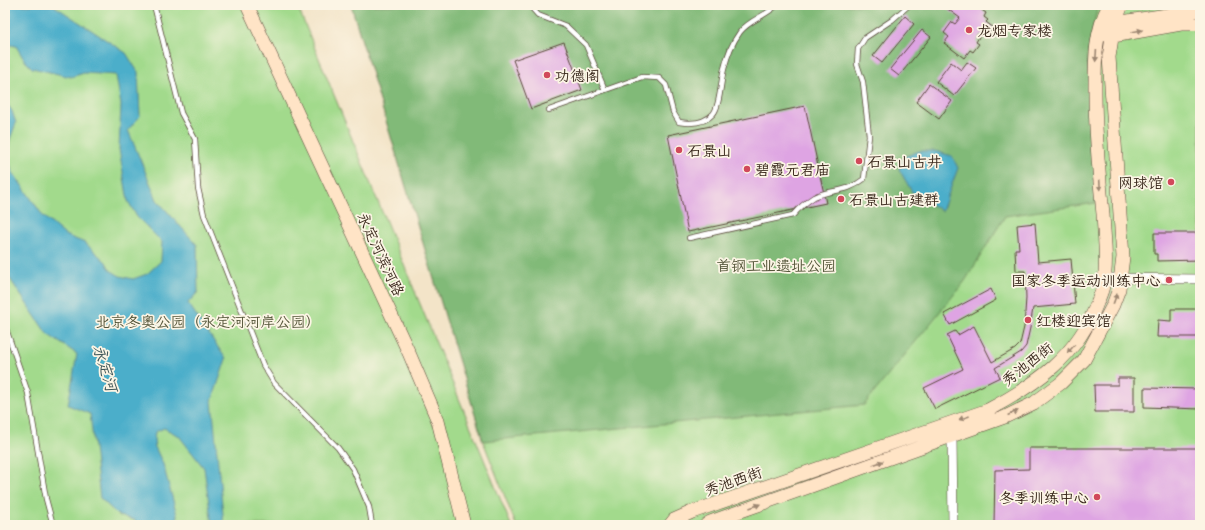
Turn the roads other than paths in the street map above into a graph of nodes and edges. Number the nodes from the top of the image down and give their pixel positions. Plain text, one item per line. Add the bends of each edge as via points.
1 (154, 5) edge
2 (247, 5) edge
3 (529, 5) edge
4 (777, 5) edge
5 (909, 5) edge
6 (1109, 5) edge
7 (1122, 5) edge
8 (1191, 9) edge
9 (1200, 24) edge
10 (1107, 28) junction
11 (605, 90) junction
12 (549, 110) dead end
13 (689, 238) dead end
14 (1105, 278) junction
15 (1121, 278) junction
16 (1200, 278) edge
17 (5, 326) edge
18 (949, 430) junction
19 (53, 525) edge
20 (372, 525) edge
21 (464, 525) edge
22 (670, 525) edge
23 (706, 525) edge
24 (953, 525) edge

1 - 20 lane via 181,113 195,139 198,188 204,215 263,366 274,383 345,458 369,507
2 - 21 street, 永定河滨河路 via 438,420
3 - 11 lane via 538,15 566,26 586,45
4 - 11 lane via 740,31 730,50 714,113 704,121 691,124 679,122 673,112 666,85 659,78 642,77
5 - 13 lane via 865,38 858,49 857,64 864,82 869,136 864,179 856,186 816,197 792,215
6 - 10 street, 秀池西街
7 - 10 street, 秀池西街
8 - 10 street
10 -> 9 street
10 -> 14 street, 秀池西街 via 1095,58 1095,122 1105,244
10 - 15 street, 秀池西街 via 1122,224
11 - 12 lane
14 - 15 street
14 -> 18 street, 秀池西街 via 1092,317 1074,346 1050,370 1018,394
15 - 16 street
18 -> 15 street, 秀池西街 via 1005,417 1034,403 1061,383 1084,360 1113,305
17 - 19 lane via 28,393 46,499
18 - 22 street, 秀池西街 via 692,512 674,520
23 -> 18 street, 秀池西街
18 - 24 street

